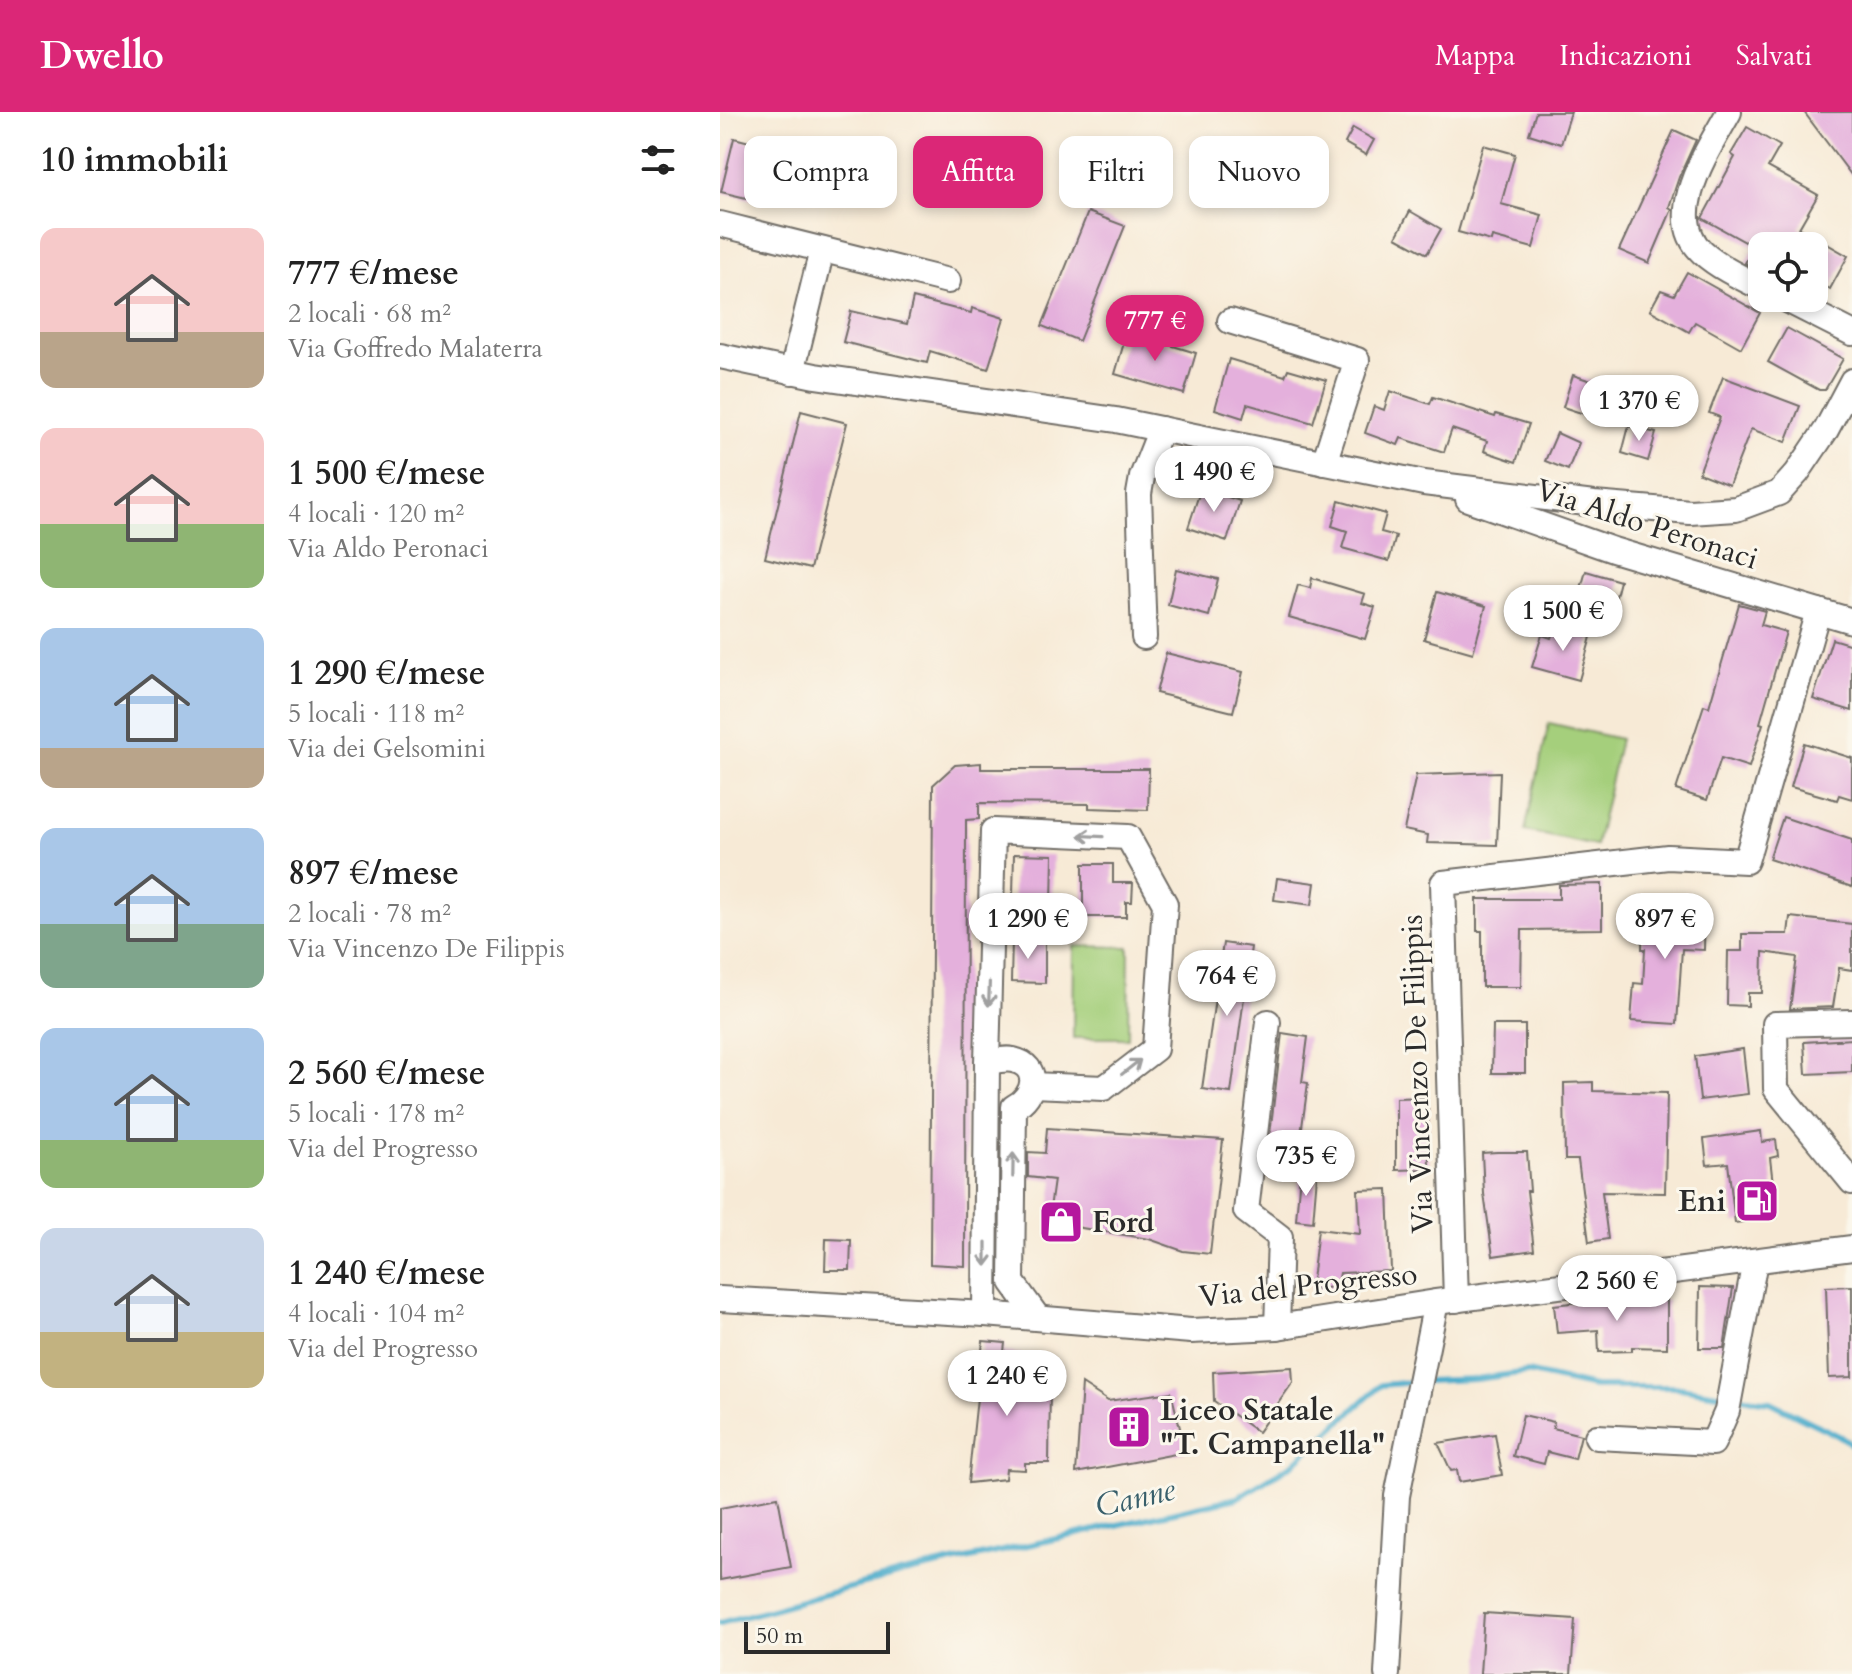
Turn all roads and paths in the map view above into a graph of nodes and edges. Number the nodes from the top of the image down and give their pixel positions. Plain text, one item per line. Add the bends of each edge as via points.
1 (1729, 112) edge
2 (720, 224) edge
3 (822, 250) junction
4 (948, 281) dead end
5 (1748, 281) edge
6 (1811, 312) edge
7 (1230, 321) dead end
8 (1852, 333) edge
9 (720, 356) edge
10 (792, 372) junction
11 (1852, 381) edge
12 (1161, 429) junction
13 (1324, 463) junction
14 (1424, 483) junction
15 (1818, 611) junction
16 (1852, 621) edge
17 (1144, 637) dead end
18 (1268, 1022) dead end
19 (1852, 1022) edge
20 (987, 1063) junction
21 (1032, 1085) junction
22 (1852, 1182) edge
23 (1852, 1248) edge
24 (1755, 1261) junction
25 (720, 1299) edge
26 (1446, 1301) junction
27 (985, 1314) junction
28 (1038, 1318) junction
29 (1277, 1327) junction
30 (1597, 1437) dead end
31 (1387, 1674) edge

1 - 5 street via 1694,178 1687,230 1701,252
2 - 3 street
3 - 4 street
3 - 10 street
6 - 8 street
7 - 13 street via 1357,360
9 - 10 street
10 - 12 street
11 - 14 street via 1826,430 1779,493 1736,509 1690,512 1594,504
12 - 13 street
12 - 17 street via 1139,494
13 - 14 street
14 - 15 street, Via Aldo Peronaci via 1613,550
15 - 16 street, Via Aldo Peronaci
15 - 26 street, Via Vincenzo De Filippis via 1746,861 1668,857 1443,883
18 - 29 street via 1246,1211 1280,1237
19 - 22 street via 1775,1024 1776,1089
20 - 21 street via 1013,1060 1030,1073
21 -> 20 street via 1104,1088 1155,1049 1165,904 1128,837 993,831
20 -> 27 street
28 -> 21 street via 1012,1282 1014,1107 1029,1095
23 - 24 street, Via del Progresso
24 - 26 street, Via del Progresso
24 - 30 street via 1727,1411 1713,1443
25 - 27 street, Via del Progresso
26 - 29 street, Via del Progresso
26 - 31 street via 1429,1339 1397,1496
27 - 28 street, Via del Progresso
28 - 29 street, Via del Progresso via 1191,1331

